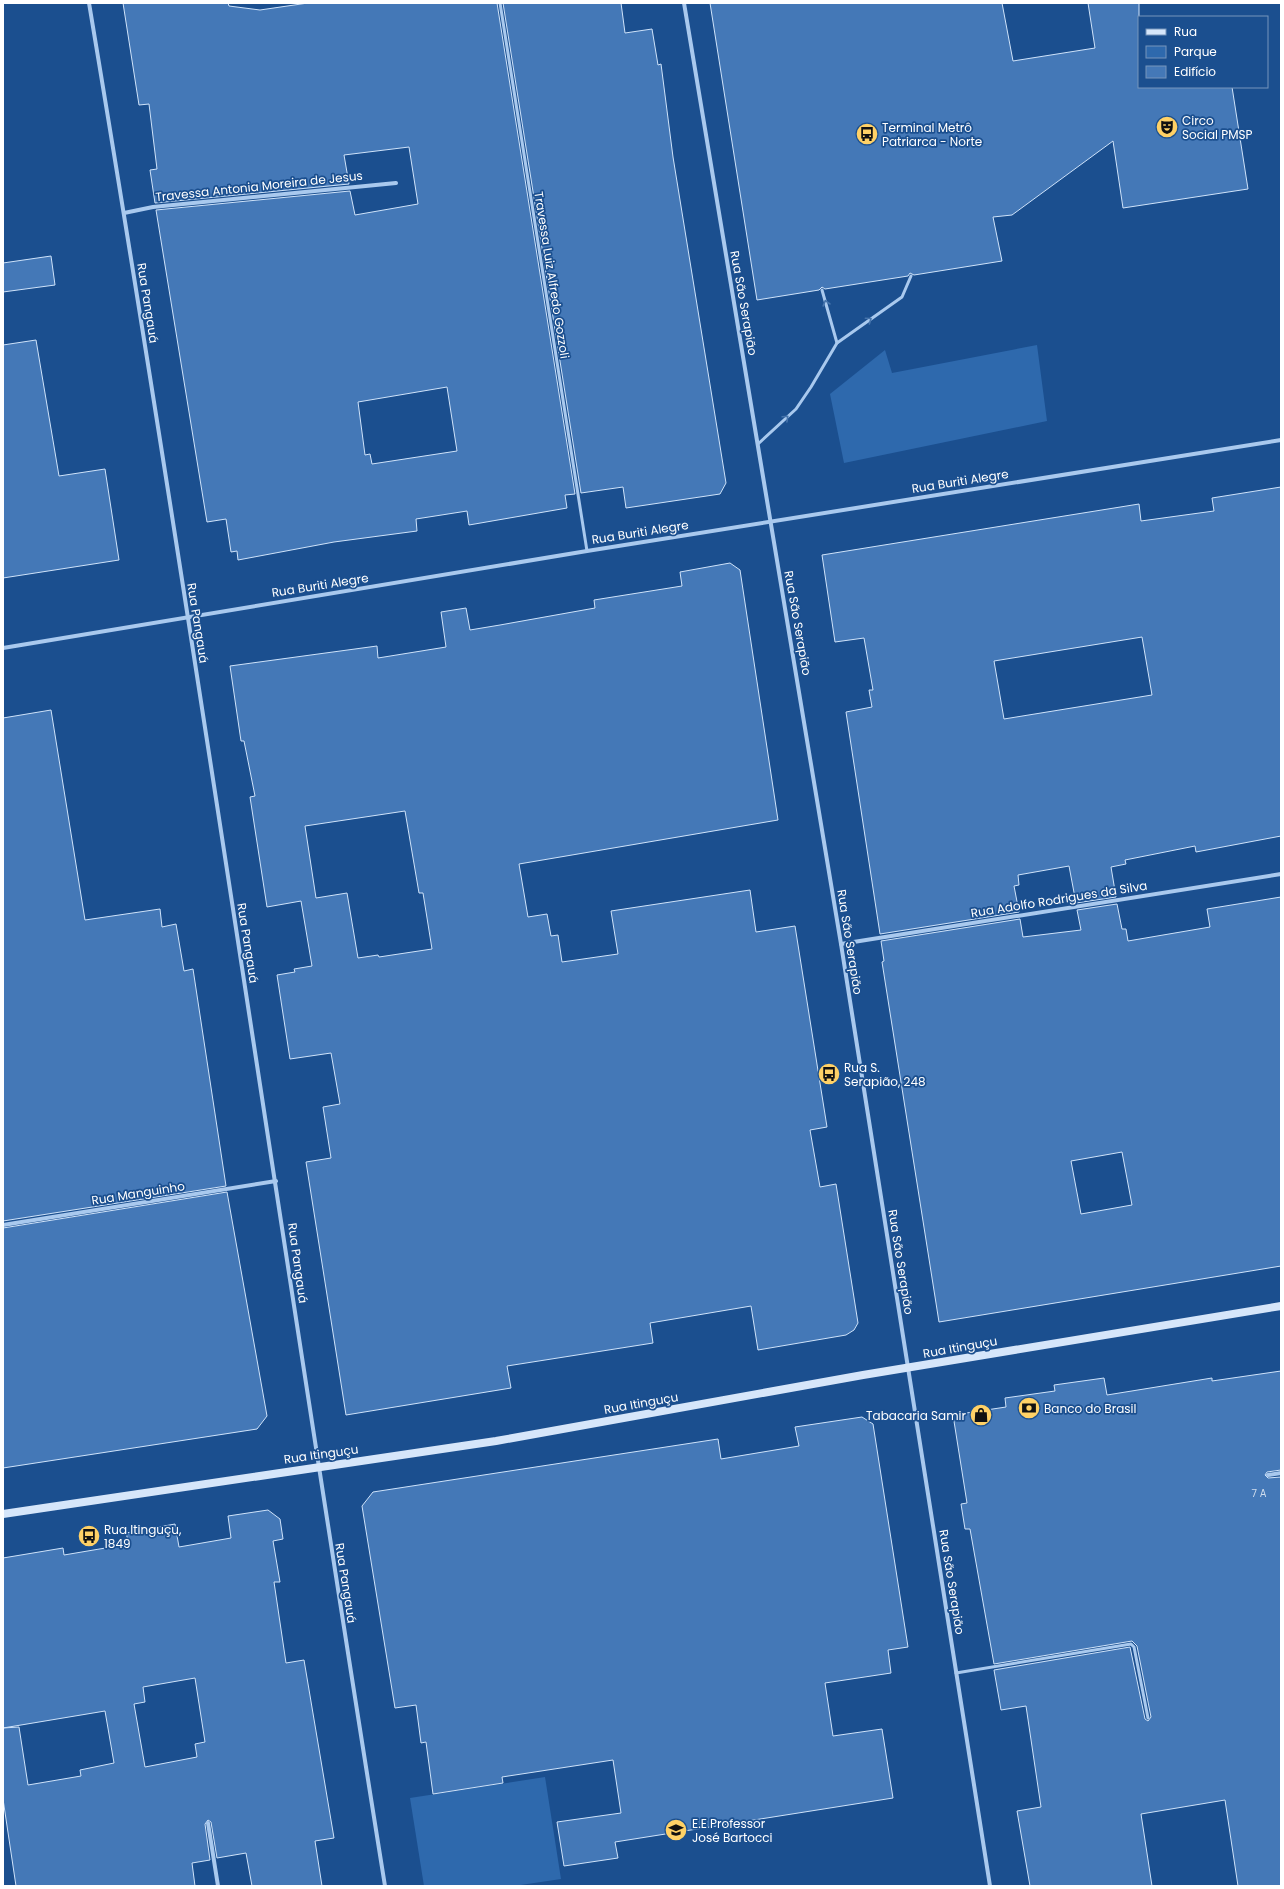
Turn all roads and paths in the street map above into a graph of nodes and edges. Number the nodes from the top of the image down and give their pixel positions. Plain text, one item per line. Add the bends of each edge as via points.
1 (89, 3) edge
2 (500, 3) edge
3 (684, 3) edge
4 (396, 183) dead end
5 (124, 213) junction
6 (911, 276) dead end
7 (822, 290) dead end
8 (838, 343) junction
9 (1281, 440) edge
10 (758, 444) junction
11 (770, 521) junction
12 (587, 551) junction
13 (187, 618) junction
14 (3, 648) edge
15 (1281, 874) edge
16 (841, 944) junction
17 (276, 1181) junction
18 (3, 1225) edge
19 (1281, 1306) edge
20 (908, 1369) junction
21 (318, 1466) junction
22 (1281, 1473) edge
23 (1268, 1475) dead end
24 (3, 1514) edge
25 (956, 1673) junction
26 (1148, 1718) dead end
27 (208, 1824) dead end
28 (218, 1886) edge
29 (385, 1886) edge
30 (990, 1886) edge

1 - 5 street, Rua Pangauá
2 - 12 lane, Travessa Luiz Alfredo Gozzoli
3 - 10 street, Rua São Serapião
4 - 5 street, Travessa Antonia Moreira de Jesus via 153,207
5 - 13 street, Rua Pangauá
8 -> 6 lane via 902,297
8 -> 7 lane
10 -> 8 lane via 796,409
9 - 11 street, Rua Buriti Alegre
10 - 11 street, Rua São Serapião
11 - 12 street, Rua Buriti Alegre
11 - 16 street, Rua São Serapião
12 - 13 street, Rua Buriti Alegre
13 - 14 street, Rua Buriti Alegre
13 - 17 street, Rua Pangauá
15 - 16 street, Rua Adolfo Rodrigues da Silva
16 - 20 street, Rua São Serapião
17 - 18 street, Rua Manguinho
17 - 21 street, Rua Pangauá
19 - 20 main road, Rua Itinguçu
20 - 21 main road, Rua Itinguçu via 496,1441
20 - 25 street, Rua São Serapião
21 - 24 main road, Rua Itinguçu
21 - 29 street, Rua Pangauá
22 - 23 street
25 - 26 lane via 1131,1644 1134,1647
25 - 30 street, Rua São Serapião
27 - 28 street

